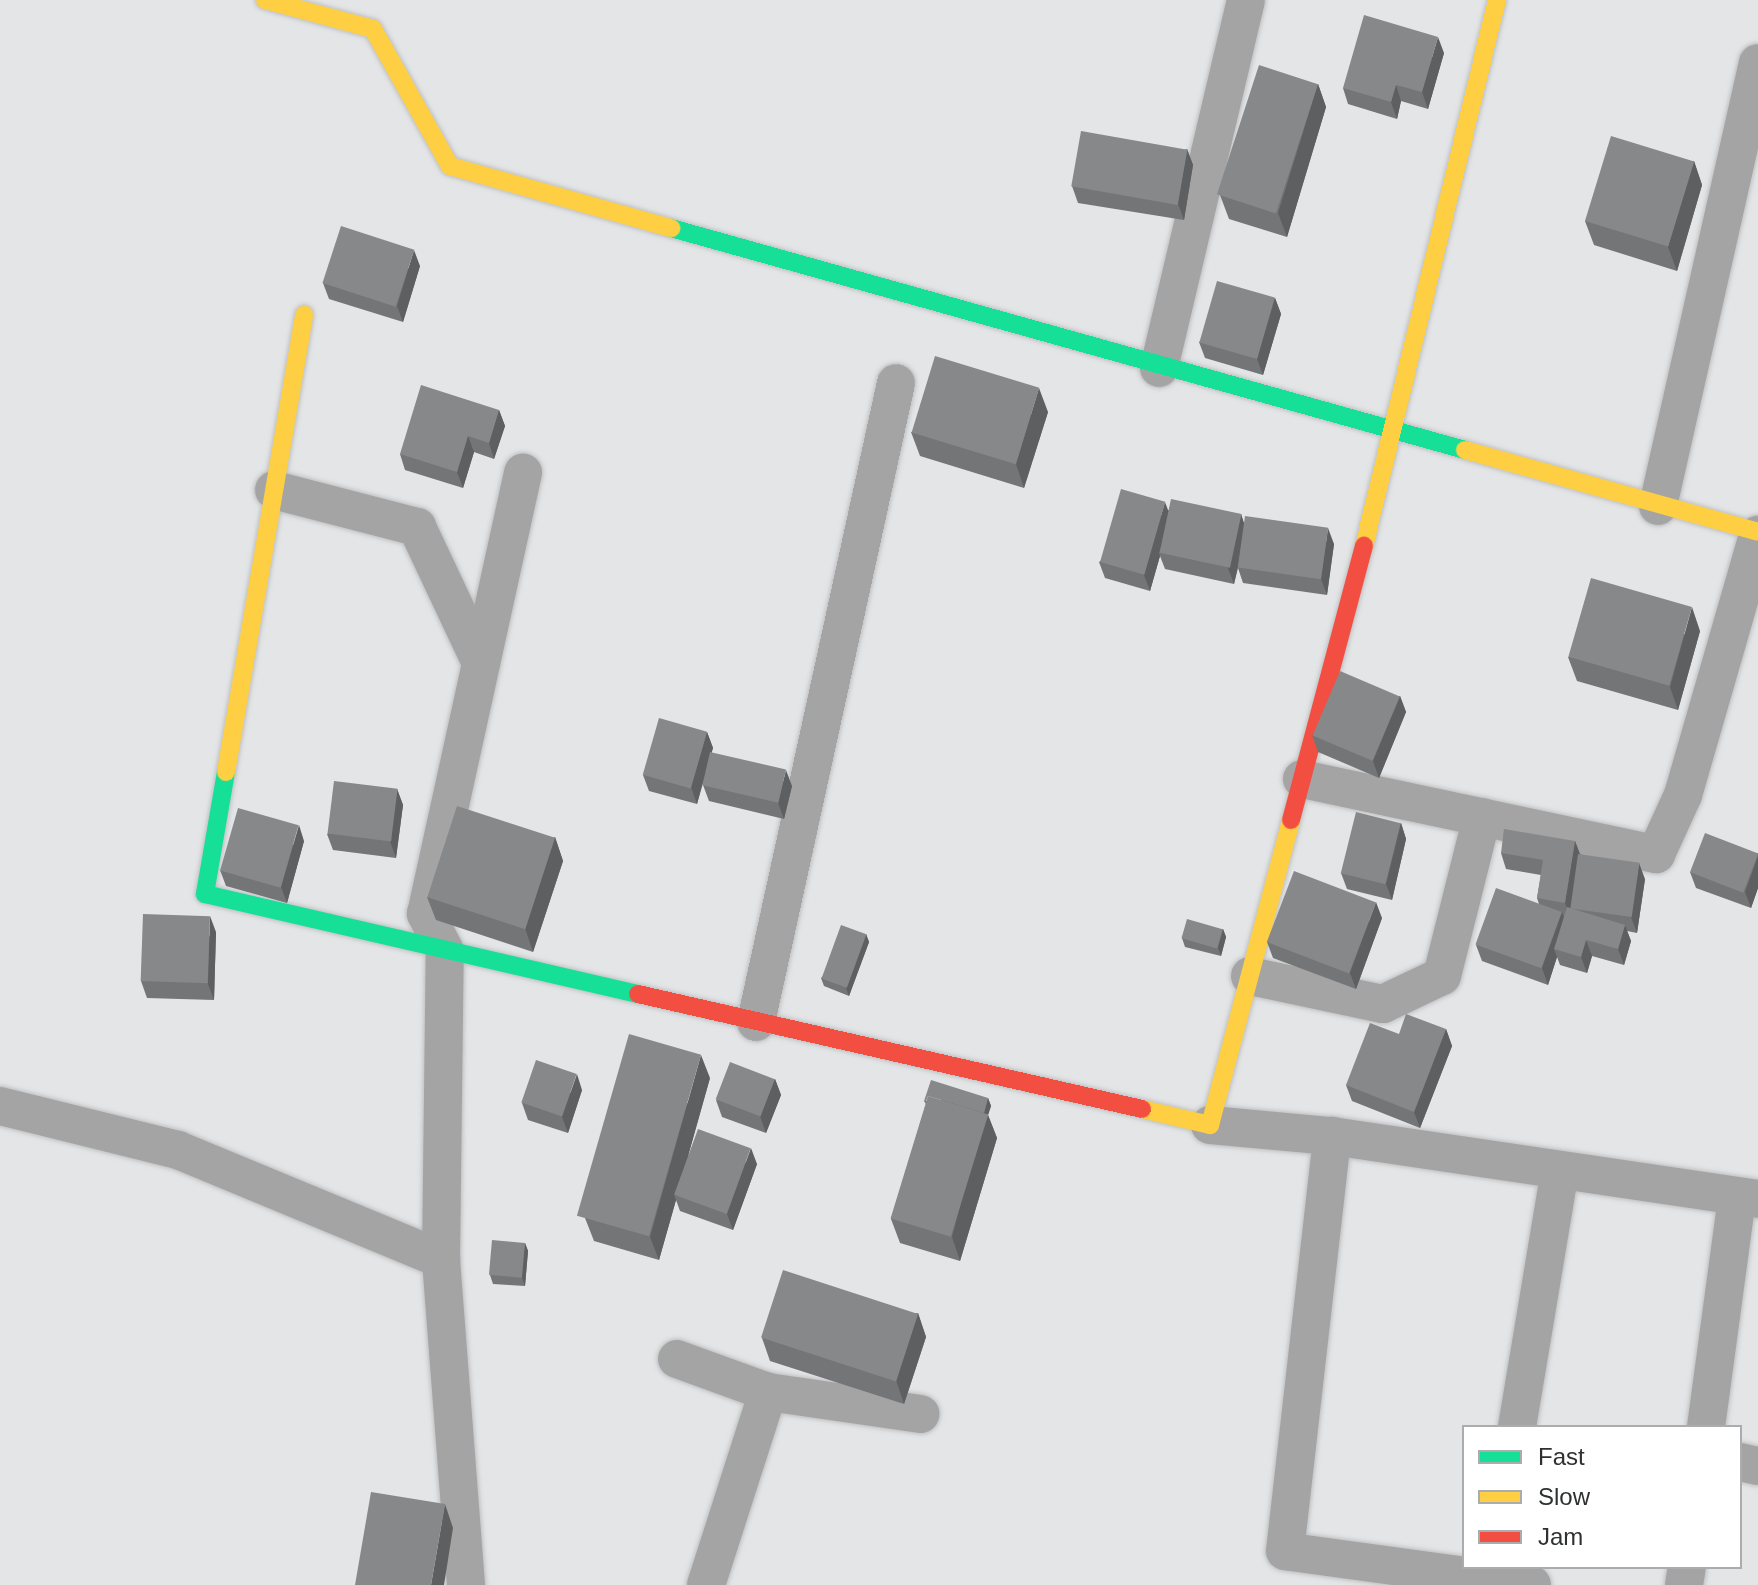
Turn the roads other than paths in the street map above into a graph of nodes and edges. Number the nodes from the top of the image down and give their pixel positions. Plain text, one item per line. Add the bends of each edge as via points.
1 (265, 0) edge
2 (1246, 0) edge
3 (1497, 0) edge
4 (1758, 63) edge
5 (304, 315) dead end
6 (1159, 368) junction
7 (896, 383) dead end
8 (1393, 435) junction
9 (523, 473) dead end
10 (274, 490) junction
11 (1658, 506) junction
12 (1758, 534) edge
13 (481, 663) junction
14 (1302, 779) junction
15 (1482, 817) junction
16 (445, 951) junction
17 (1250, 976) junction
18 (756, 1022) junction
19 (0, 1106) edge
20 (1210, 1125) junction
21 (1332, 1136) junction
22 (1560, 1171) junction
23 (1748, 1198) edge
24 (441, 1259) junction
25 (677, 1359) dead end
26 (768, 1392) junction
27 (920, 1414) dead end
28 (1517, 1425) edge
29 (1706, 1425) edge
30 (1462, 1569) edge
31 (1463, 1569) edge
32 (1493, 1572) edge
33 (466, 1585) edge
34 (706, 1585) edge
35 (1532, 1585) edge

1 - 6 street via 373,29 450,166
2 - 6 street
3 - 8 street
4 - 11 street
5 - 10 street
6 - 8 street
7 - 18 street
8 - 11 street
8 - 14 street
9 - 13 street
10 - 13 street via 417,527
10 - 16 street via 205,894
11 - 12 street
12 - 15 street via 1683,795 1656,854
13 - 16 street via 426,914
14 - 15 street
14 - 17 street
15 - 17 street via 1442,976 1383,1004
16 - 18 street
16 - 24 street
17 - 20 street
18 - 20 street
19 - 24 street via 178,1150
20 - 21 street
21 - 22 street
21 - 30 street via 1285,1551
22 - 23 street
22 - 28 street
23 - 29 street
24 - 33 street
25 - 26 street
26 - 27 street
26 - 34 street
31 - 32 street
32 - 35 street

